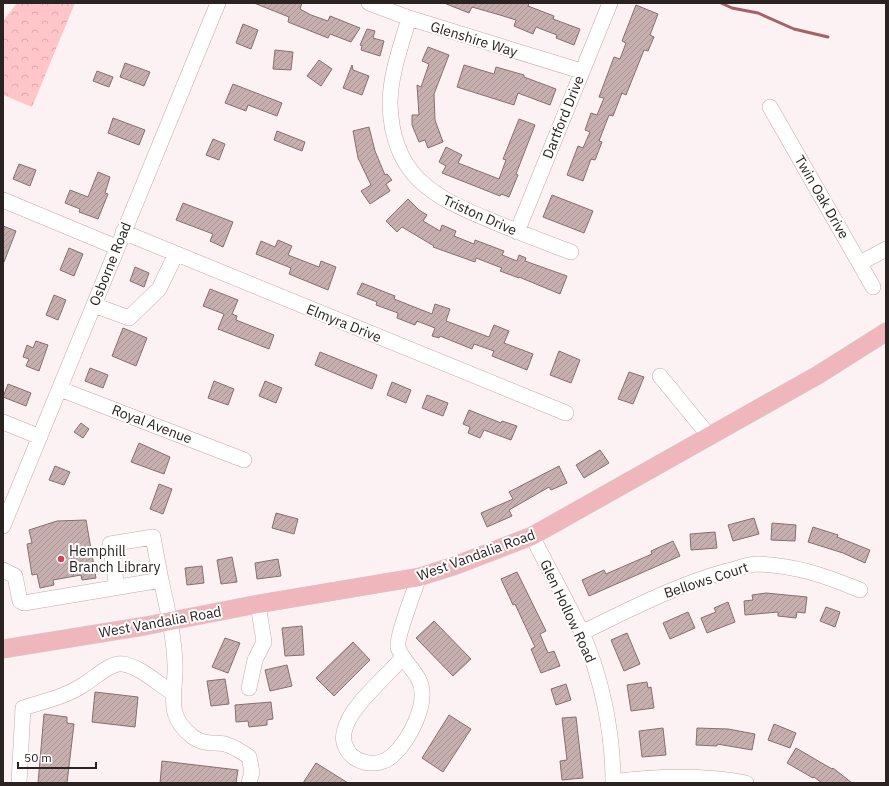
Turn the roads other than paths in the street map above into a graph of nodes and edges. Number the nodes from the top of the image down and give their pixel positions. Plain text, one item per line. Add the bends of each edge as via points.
1 (218, 3) edge
2 (369, 3) edge
3 (610, 3) edge
4 (409, 18) junction
5 (581, 72) junction
6 (770, 107) dead end
7 (3, 200) edge
8 (123, 232) junction
9 (517, 232) junction
10 (116, 247) junction
11 (886, 249) edge
12 (571, 252) dead end
13 (176, 254) junction
14 (860, 264) junction
15 (873, 286) dead end
16 (94, 305) junction
17 (886, 332) edge
18 (660, 376) dead end
19 (60, 389) junction
20 (566, 413) dead end
21 (3, 422) edge
22 (40, 437) junction
23 (710, 437) junction
24 (244, 460) dead end
25 (3, 526) edge
26 (532, 536) junction
27 (3, 570) edge
28 (418, 577) junction
29 (160, 580) junction
30 (117, 587) junction
31 (860, 590) dead end
32 (258, 604) junction
33 (170, 622) junction
34 (581, 633) junction
35 (3, 649) edge
36 (403, 657) junction
37 (249, 688) dead end
38 (174, 694) junction
39 (613, 782) edge
40 (20, 783) edge
41 (249, 783) edge
42 (746, 783) edge

1 - 8 street, Osborne Road
2 - 4 street, Glenshire Way
3 - 5 street, Dartford Drive
4 - 5 street, Glenshire Way
4 - 9 street, Triston Drive via 394,70 390,104 393,130 400,154 423,185 443,200
5 - 9 street, Dartford Drive
6 - 14 street, Twin Oak Drive
7 - 10 street
8 - 10 street, Osborne Road
8 - 13 street, Elmyra Drive
9 - 12 street, Triston Drive
10 - 16 street, Osborne Road
11 - 14 street
13 - 16 street via 159,289 129,318
13 - 20 street, Elmyra Drive
14 - 15 street, Twin Oak Drive
16 - 19 street, Osborne Road
17 - 23 main road, West Vandalia Road via 818,375
18 - 23 street
19 - 22 street, Osborne Road
19 - 24 street, Royal Avenue
21 - 22 street
22 - 25 street, Osborne Road
23 - 26 main road, West Vandalia Road
26 - 28 main road, West Vandalia Road
26 - 34 street, Glen Hollow Road
27 - 30 street via 15,576 20,601 24,603
28 - 32 main road, West Vandalia Road
28 - 36 street via 398,646
29 - 30 street
29 - 30 street via 153,537 110,544
29 - 33 street
31 - 34 street, Bellows Court via 820,574 790,567 755,564 665,592
32 - 33 main road, West Vandalia Road
32 - 37 street via 264,642 255,660
33 - 35 main road, West Vandalia Road
33 - 38 street via 175,665
34 - 39 street, Glen Hollow Road via 595,670 605,709
36 - 36 street via 420,682 423,696 414,726 398,751 387,761 375,764 360,761 347,752 344,741 350,718
38 - 40 street via 134,667 122,664 113,665 83,686 63,696 23,708
38 - 41 street via 175,713 182,727 193,737 205,744 224,744 236,748 249,757 252,772
39 - 42 street via 637,778 700,778

